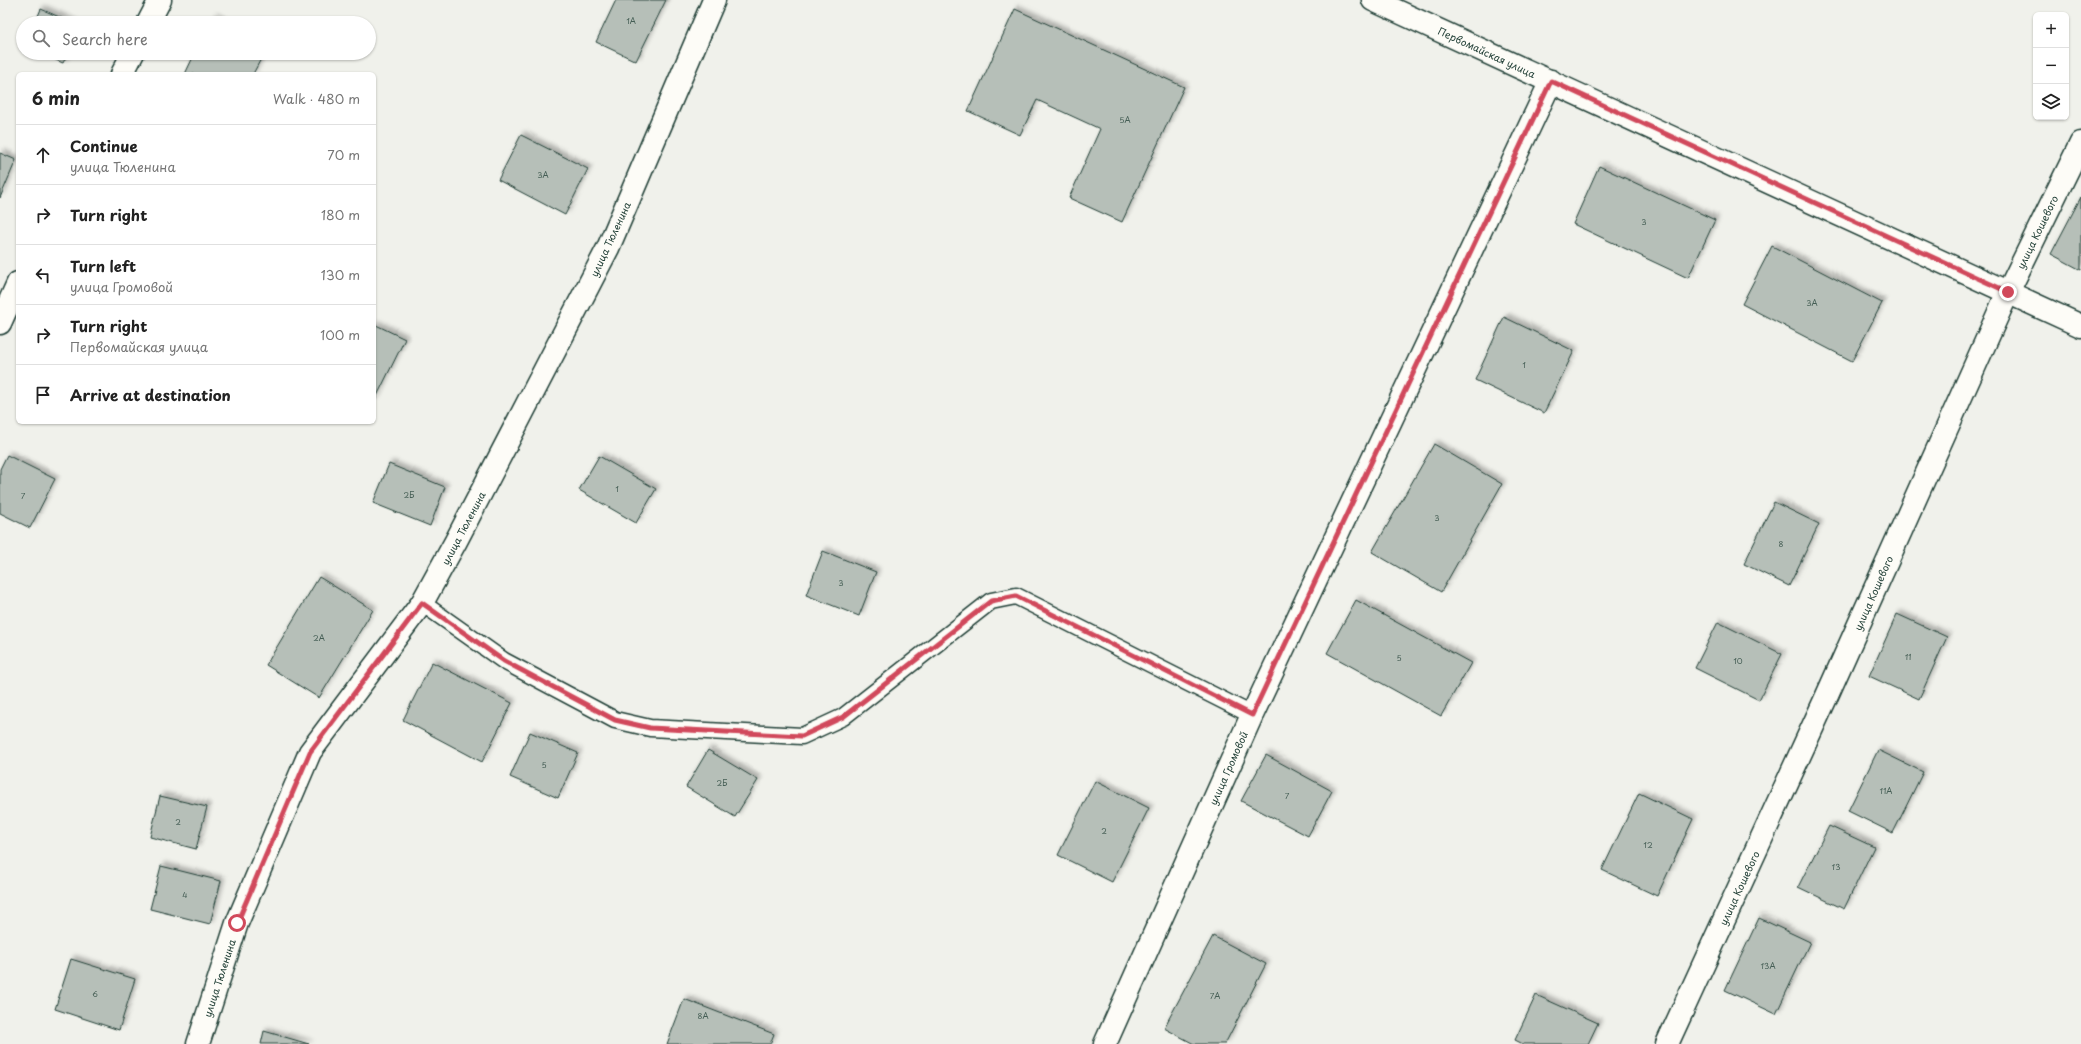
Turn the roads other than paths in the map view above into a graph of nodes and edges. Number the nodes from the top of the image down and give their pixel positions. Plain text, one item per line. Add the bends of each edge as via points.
1 (160, 0) edge
2 (714, 0) edge
3 (1373, 0) edge
4 (152, 16) edge
5 (129, 60) edge
6 (123, 72) edge
7 (1551, 81) junction
8 (2081, 143) edge
9 (16, 287) edge
10 (2008, 292) junction
11 (0, 323) edge
12 (2081, 326) edge
13 (422, 603) junction
14 (1252, 715) junction
15 (198, 1044) edge
16 (1105, 1044) edge
17 (1667, 1044) edge

1 - 4 street
2 - 13 street, улица Тюленина via 608,248
3 - 7 street, Первомайская улица
5 - 6 street
7 - 10 street, Первомайская улица
7 - 14 street, улица Громовой
8 - 10 street, улица Кошевого
9 - 11 street
10 - 12 street, Первомайская улица
10 - 17 street, улица Кошевого
13 - 14 lane via 504,661 615,720 650,728 802,736 843,717 991,601 1016,596
13 - 15 street, улица Тюленина via 310,752 237,923
14 - 16 street, улица Громовой

